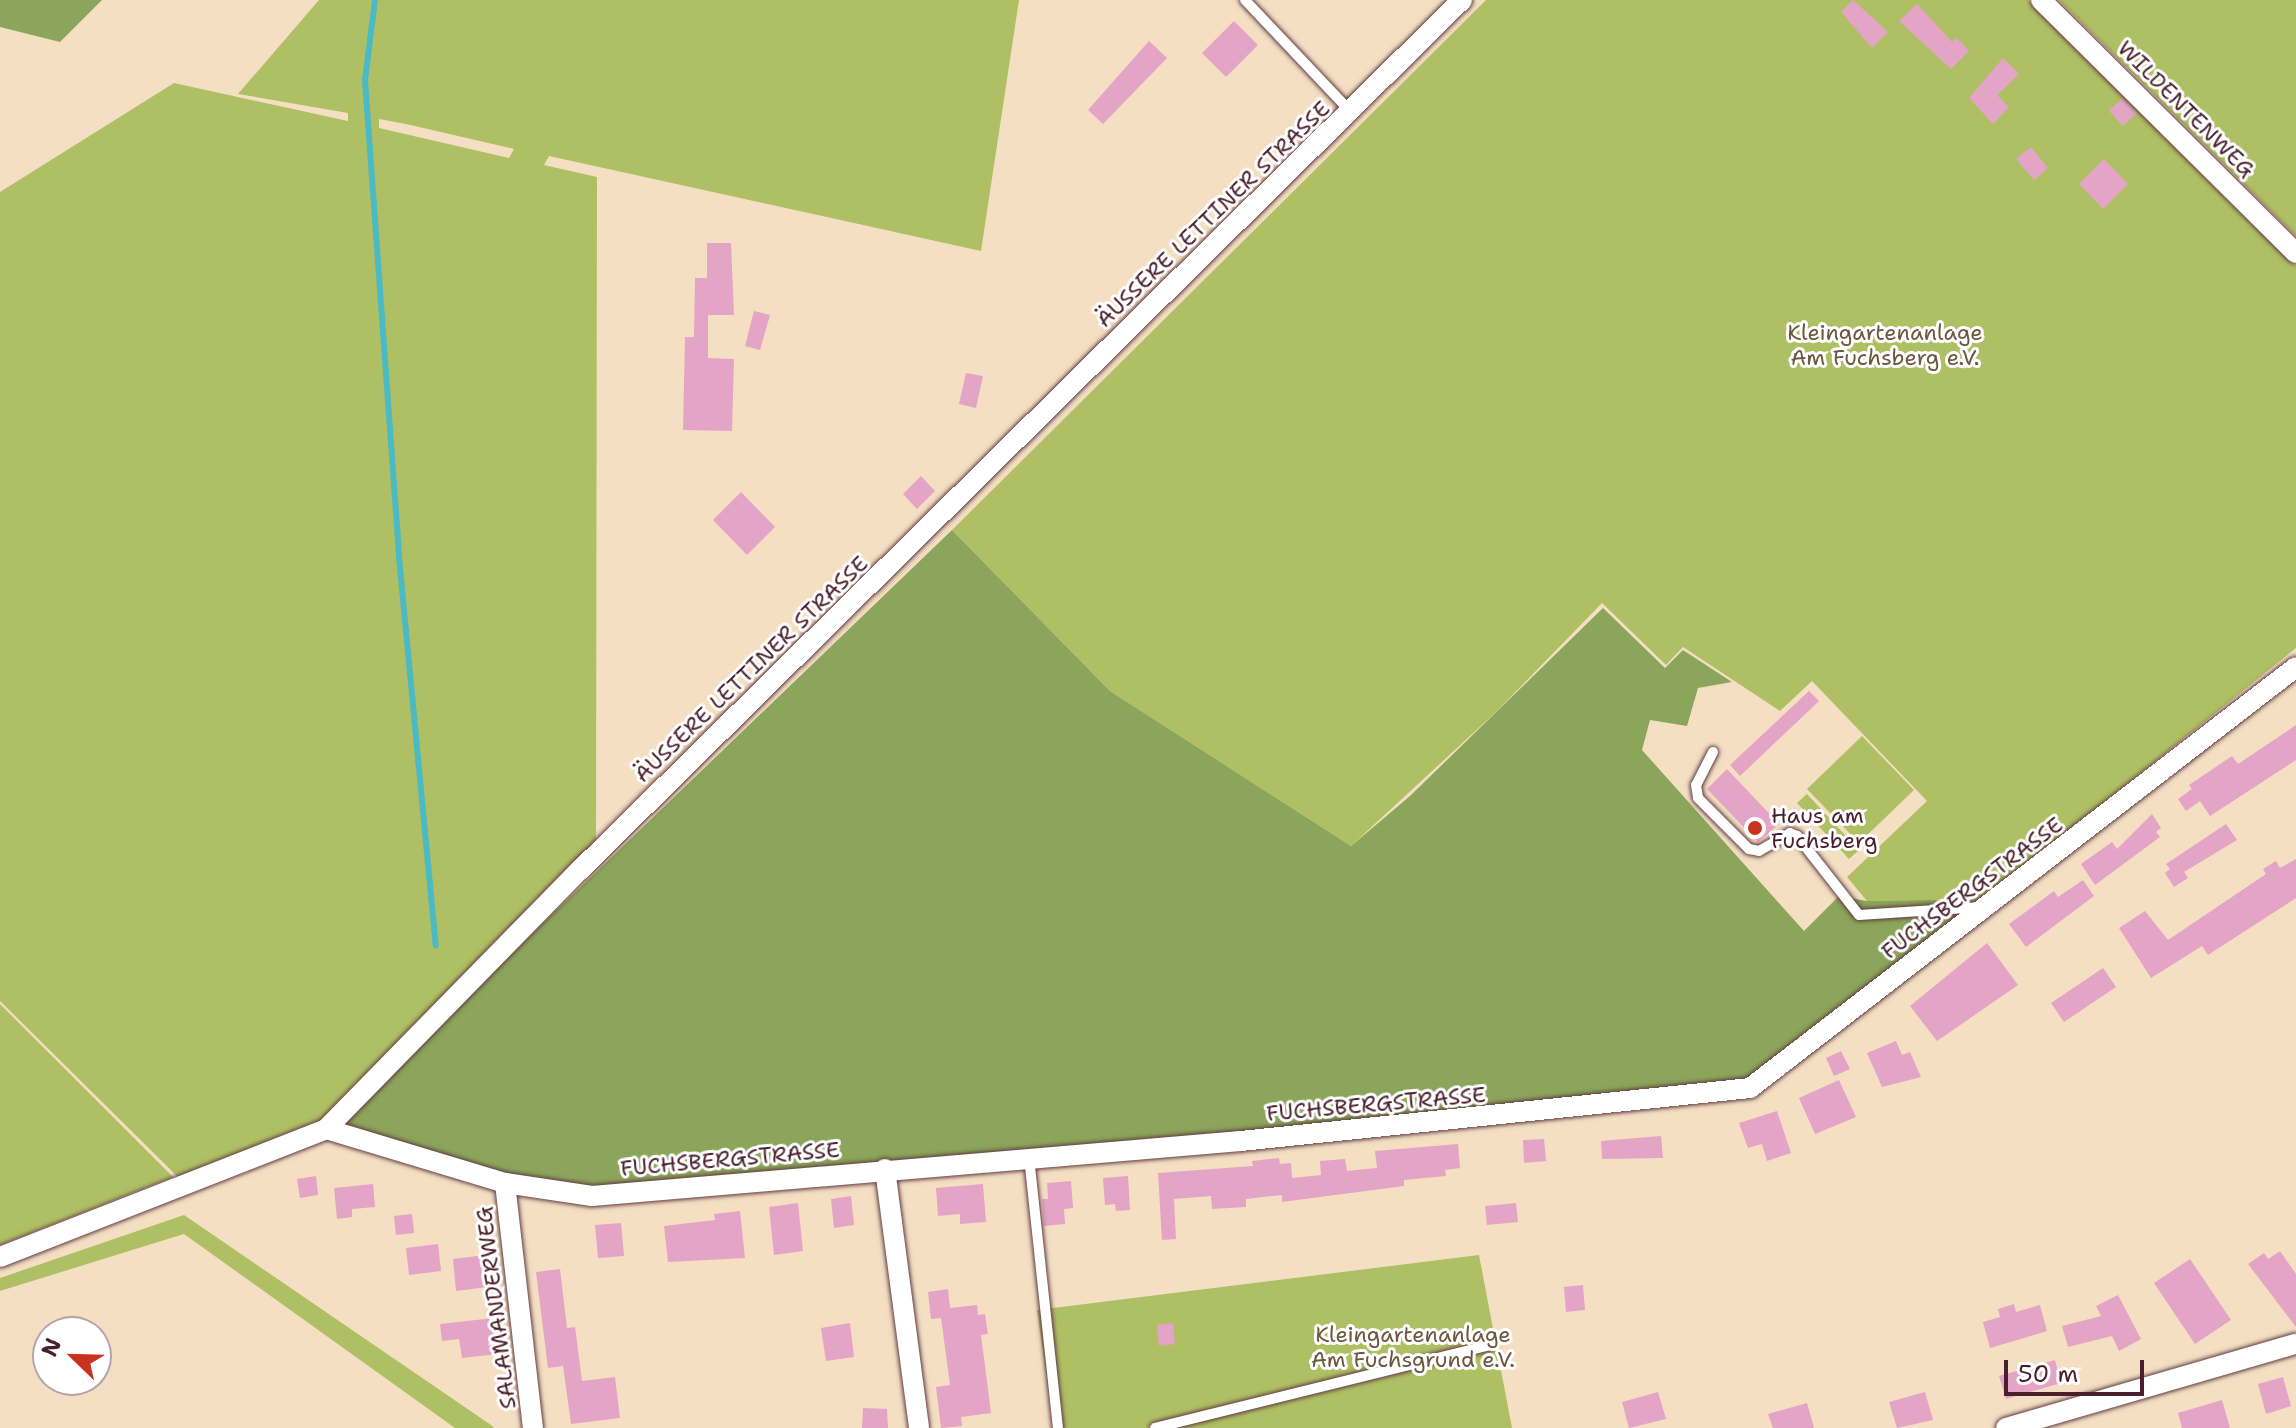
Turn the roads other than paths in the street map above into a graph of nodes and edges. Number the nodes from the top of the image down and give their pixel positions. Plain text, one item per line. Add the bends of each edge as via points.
1 (1245, 0) edge
2 (1462, 0) edge
3 (2041, 0) edge
4 (1351, 112) junction
5 (2296, 253) edge
6 (2296, 667) edge
7 (1713, 752) dead end
8 (1988, 907) junction
9 (326, 1129) junction
10 (1029, 1155) junction
11 (885, 1169) junction
12 (505, 1183) junction
13 (0, 1257) edge
14 (2296, 1344) edge
15 (1491, 1345) dead end
16 (533, 1428) edge
17 (919, 1428) edge
18 (1058, 1428) edge
19 (1155, 1428) edge
20 (2006, 1428) edge

1 - 4 lane
2 - 4 street, ÄUSSERE LETTINER STRASSE
3 - 5 street, WILDENTENWEG
4 - 9 street, ÄUSSERE LETTINER STRASSE via 580,870
6 - 8 street, FUCHSBERGSTRASSE
7 - 8 lane via 1696,785 1698,798 1749,849 1759,851 1790,833 1797,836 1859,915
8 - 10 street, FUCHSBERGSTRASSE via 1750,1088 1257,1139
9 - 12 street, FUCHSBERGSTRASSE
9 - 13 street, ÄUSSERE LETTINER STRASSE
10 - 11 street, FUCHSBERGSTRASSE
10 - 18 lane
11 - 12 street, FUCHSBERGSTRASSE via 592,1196
11 - 17 street
12 - 16 street, SALAMANDERWEG
14 - 20 street
15 - 19 lane

